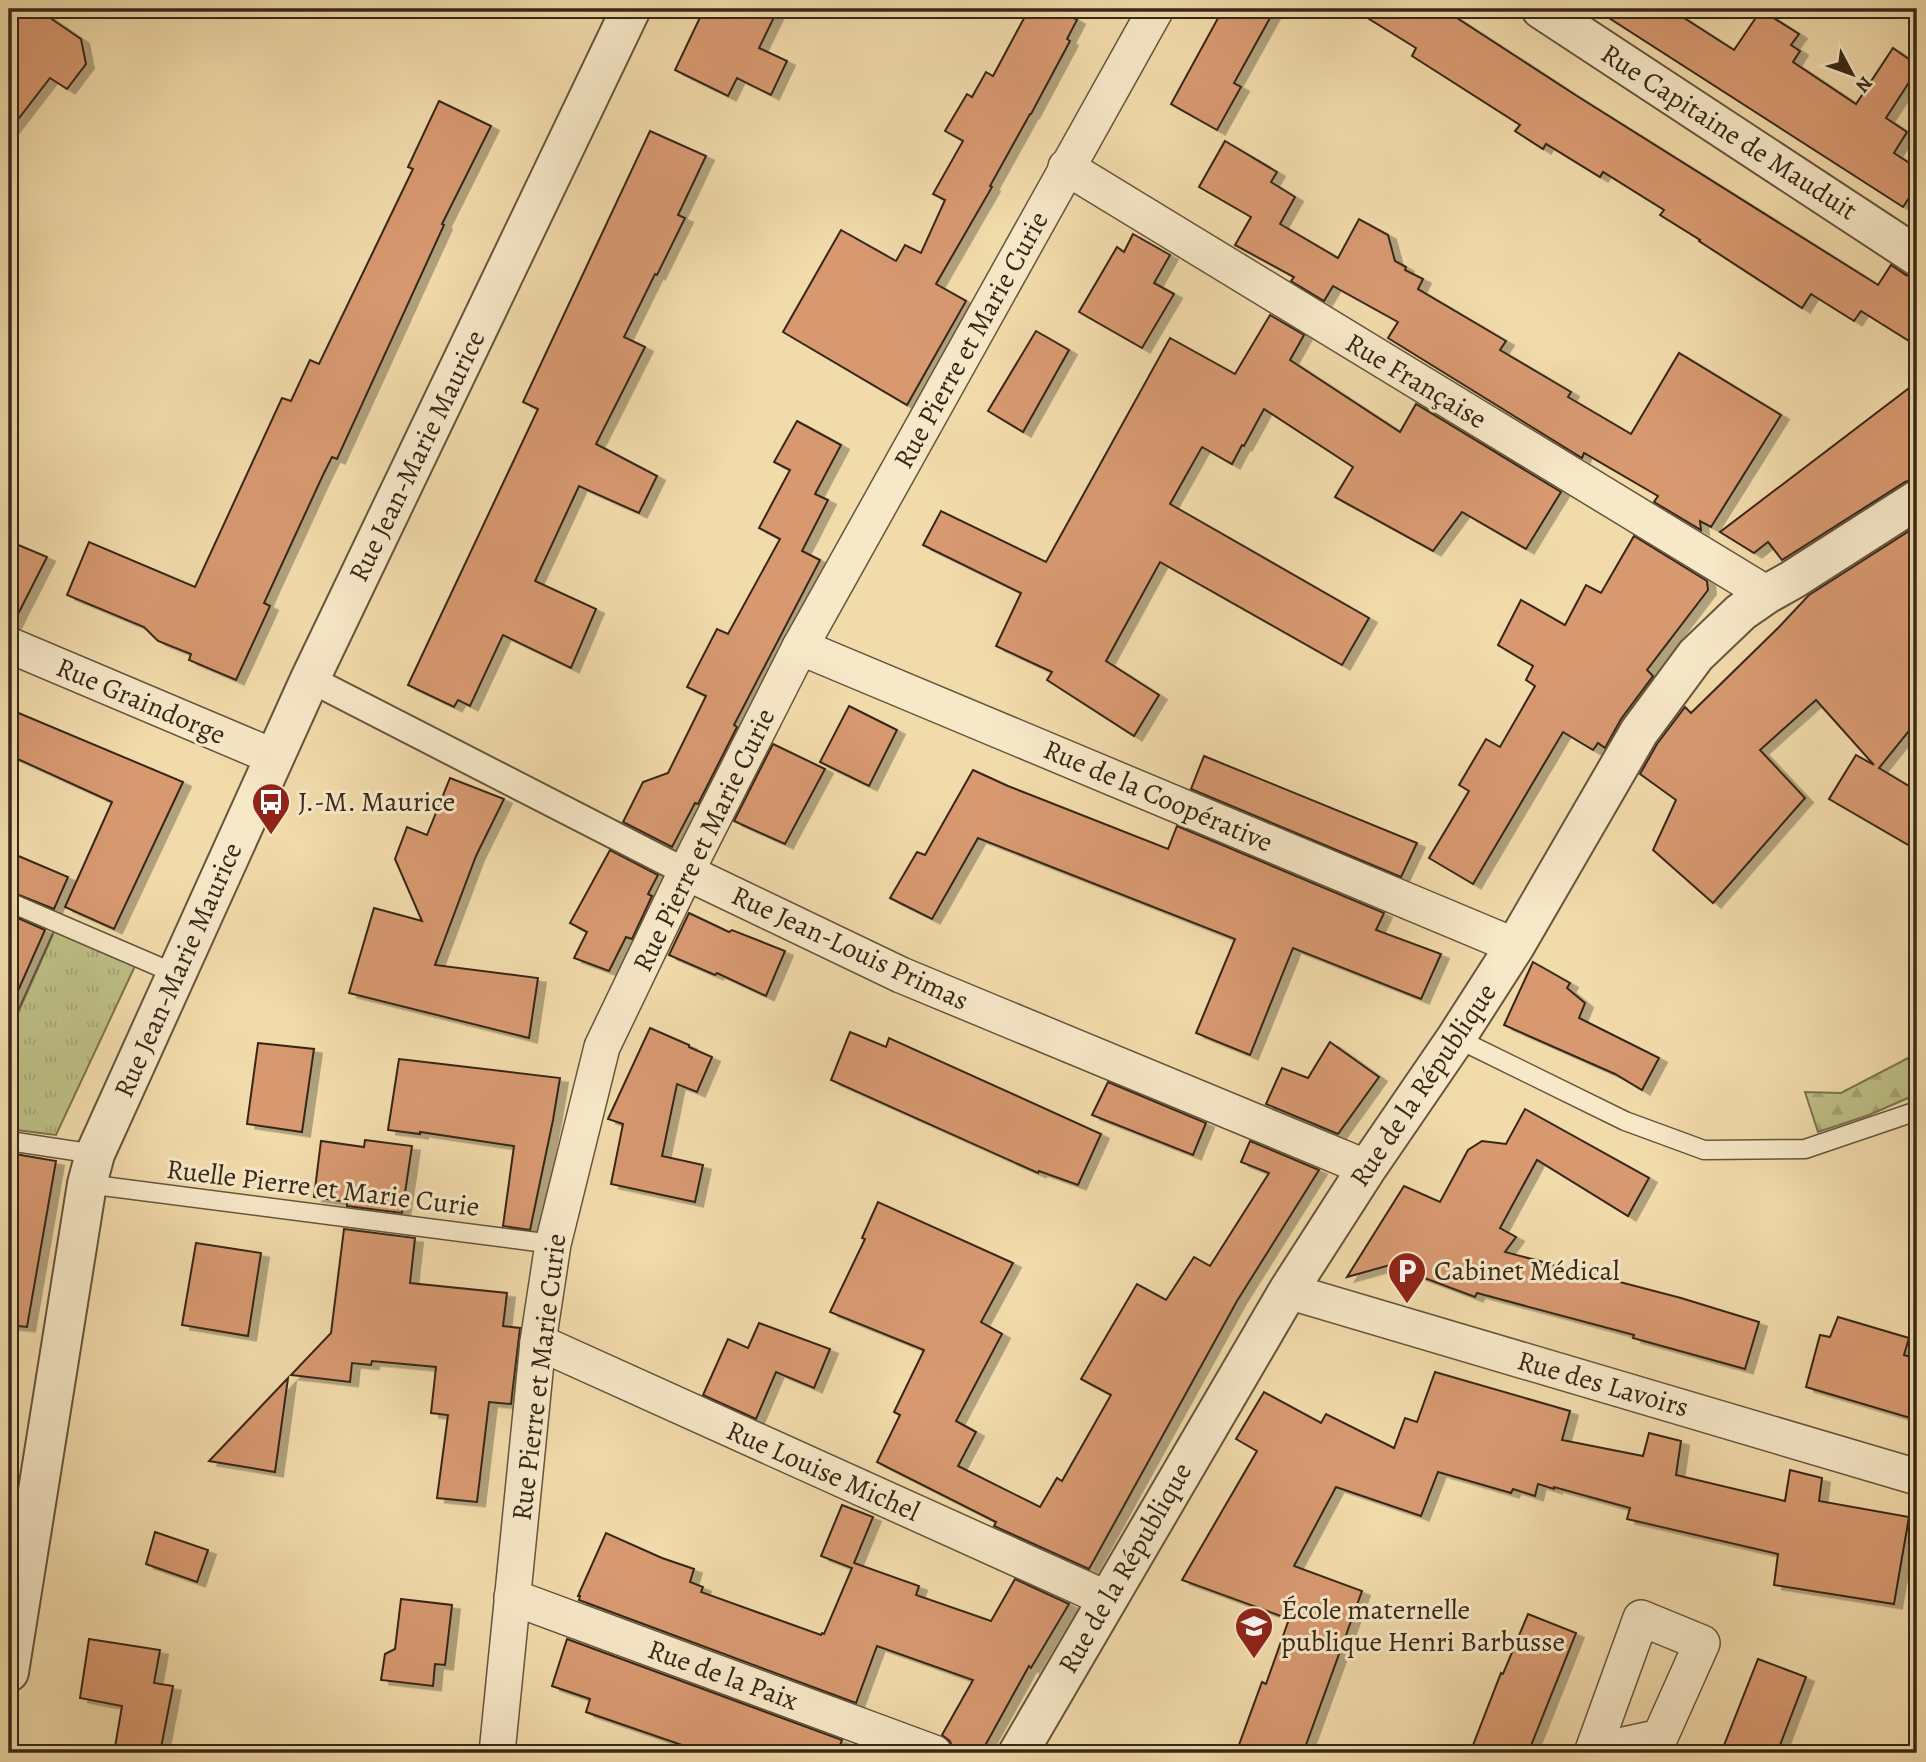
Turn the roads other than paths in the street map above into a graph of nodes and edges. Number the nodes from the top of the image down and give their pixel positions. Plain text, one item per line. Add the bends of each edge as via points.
1 (631, 9) edge
2 (1156, 9) edge
3 (1541, 9) edge
4 (1066, 167) junction
5 (1917, 256) edge
6 (1917, 500) edge
7 (1767, 594) junction
8 (9, 645) edge
9 (800, 646) junction
10 (310, 679) junction
11 (274, 757) junction
12 (685, 872) junction
13 (9, 902) edge
14 (1516, 946) junction
15 (176, 974) junction
16 (1456, 1038) junction
17 (1917, 1111) edge
18 (9, 1141) edge
19 (1367, 1168) junction
20 (91, 1169) junction
21 (553, 1244) junction
22 (1288, 1291) junction
23 (538, 1342) junction
24 (1917, 1477) edge
25 (512, 1597) junction
26 (1107, 1599) junction
27 (9, 1672) edge
28 (497, 1753) edge
29 (934, 1753) edge
30 (1018, 1753) edge

1 - 10 street, Rue Jean-Marie Maurice
2 - 4 street, Rue Pierre et Marie Curie
3 - 5 street, Rue Capitaine de Mauduit
4 - 7 street, Rue Française
4 - 9 street, Rue Pierre et Marie Curie
6 - 7 street, Rue de la République
7 - 14 street, Rue de la République via 1696,655 1639,732
8 - 11 street, Rue Graindorge
9 - 12 street, Rue Pierre et Marie Curie
9 - 14 street, Rue de la Coopérative
10 - 11 street, Rue Jean-Marie Maurice
10 - 12 street, Rue Jean-Louis Primas
11 - 15 street, Rue Jean-Marie Maurice
12 - 19 street, Rue Jean-Louis Primas via 901,975
12 - 21 street, Rue Pierre et Marie Curie via 602,1047
13 - 15 lane
14 - 16 street, Rue de la République
15 - 20 street, Rue Jean-Marie Maurice
16 - 17 lane via 1625,1121 1704,1150 1805,1149
16 - 19 street, Rue de la République
18 - 20 lane, Ruelle Pierre et Marie Curie
19 - 22 street, Rue de la République
20 - 21 lane, Ruelle Pierre et Marie Curie
20 - 27 street, Rue Jean-Marie Maurice
21 - 23 street, Rue Pierre et Marie Curie
22 - 24 street, Rue des Lavoirs
22 - 26 street, Rue de la République
23 - 25 street, Rue Pierre et Marie Curie
23 - 26 street, Rue Louise Michel
25 - 28 street, Rue Pierre et Marie Curie
25 - 29 street, Rue de la Paix
26 - 30 street, Rue de la République

